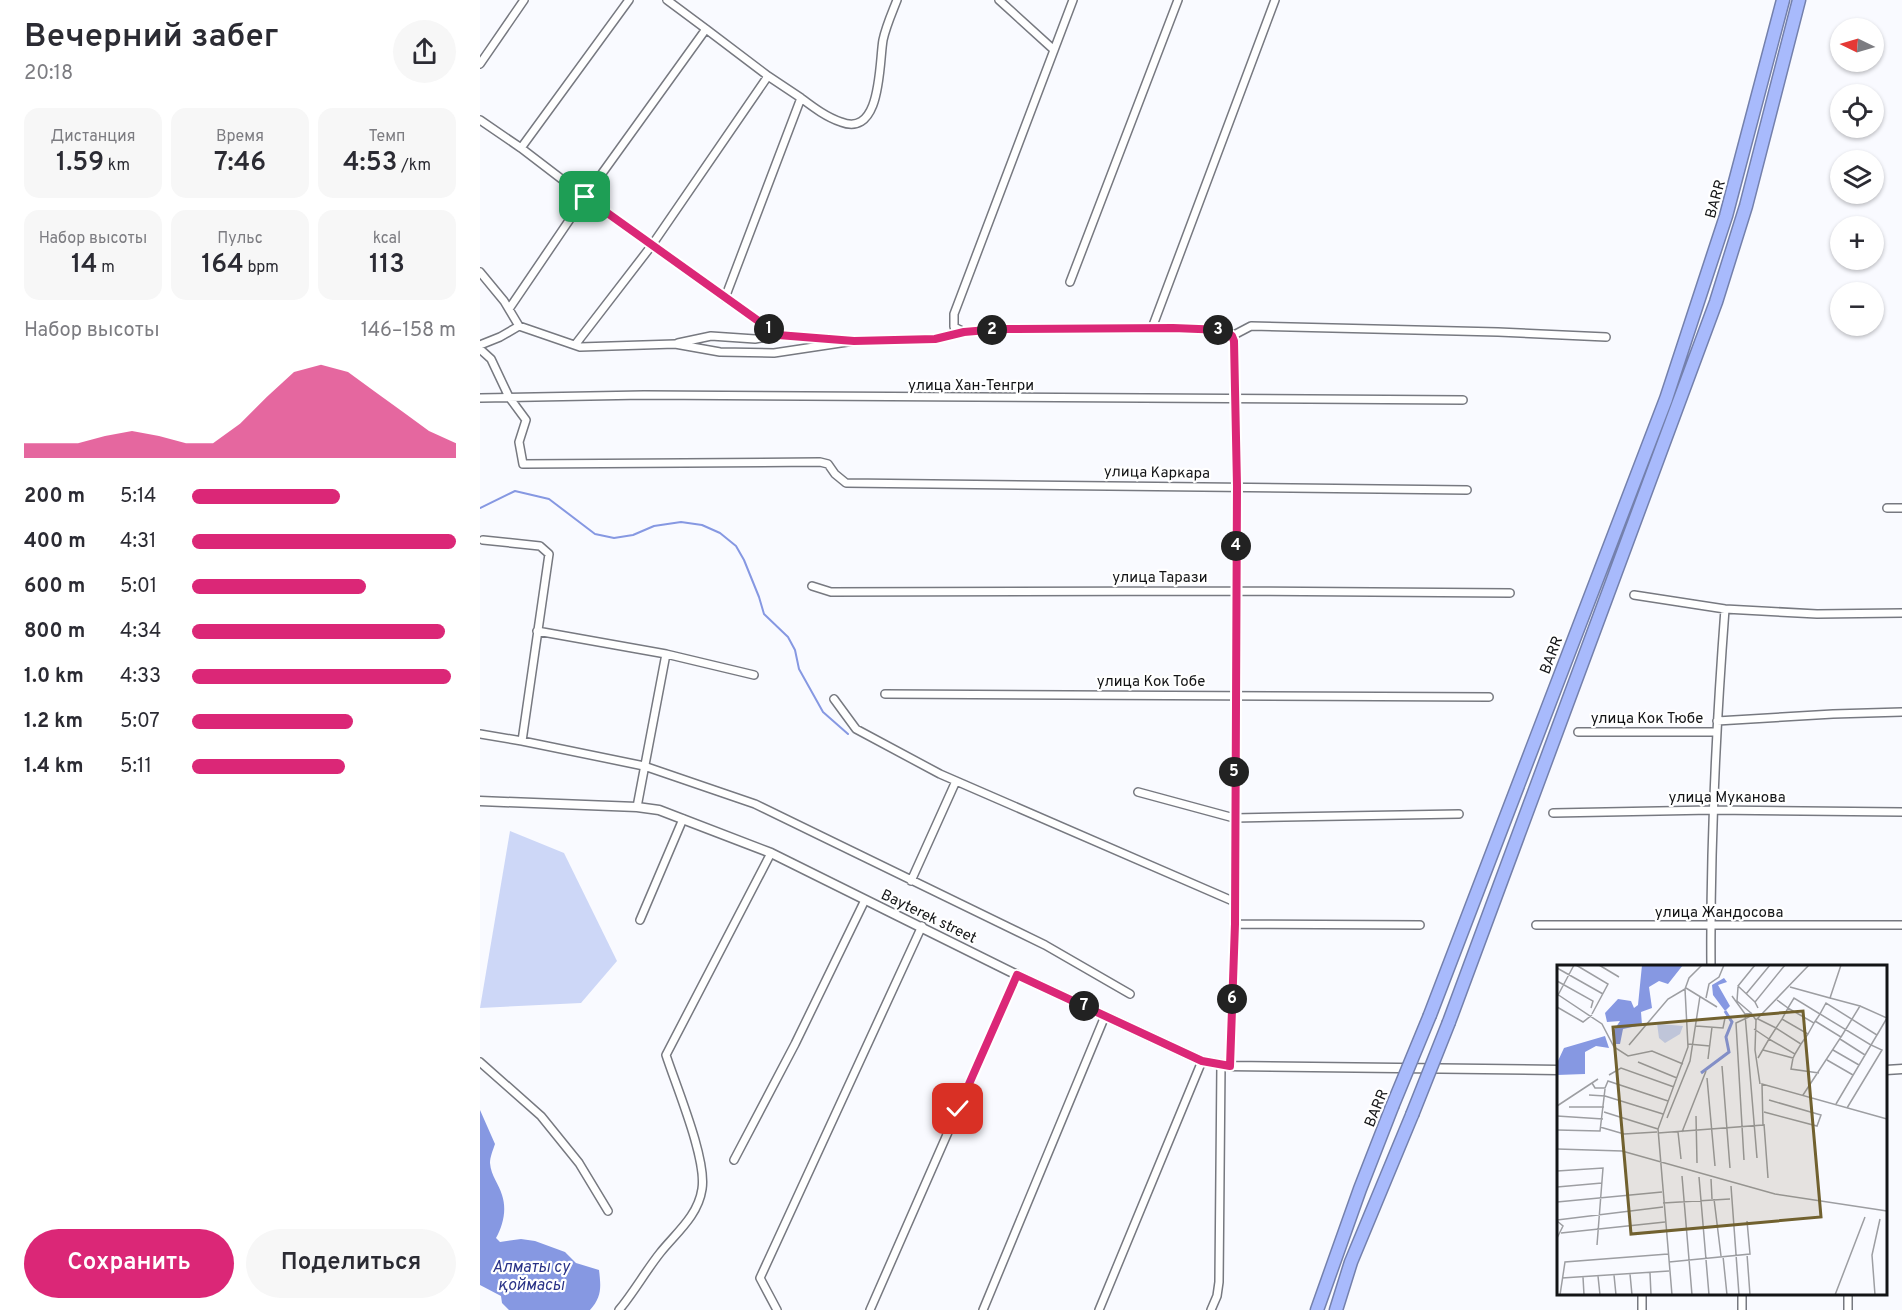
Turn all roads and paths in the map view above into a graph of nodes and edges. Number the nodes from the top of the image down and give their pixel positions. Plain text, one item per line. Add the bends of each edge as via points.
1 (524, 0) edge
2 (629, 0) edge
3 (667, 0) edge
4 (897, 0) edge
5 (999, 0) edge
6 (1073, 0) edge
7 (1178, 0) edge
8 (1275, 0) edge
9 (1783, 0) edge
10 (1799, 0) edge
11 (706, 29) junction
12 (1054, 50) junction
13 (480, 64) edge
14 (768, 76) junction
15 (801, 98) junction
16 (480, 120) edge
17 (521, 148) junction
18 (585, 197) junction
19 (652, 245) junction
20 (480, 272) edge
21 (1070, 282) dead end
22 (725, 298) junction
23 (509, 309) junction
24 (519, 326) junction
25 (1152, 328) junction
26 (964, 332) junction
27 (778, 335) junction
28 (1232, 336) junction
29 (1606, 338) dead end
30 (854, 341) junction
31 (675, 344) junction
32 (575, 345) junction
33 (480, 347) edge
34 (480, 398) edge
35 (509, 398) junction
36 (1236, 400) junction
37 (1463, 400) dead end
38 (1237, 486) junction
39 (1467, 490) dead end
40 (1887, 508) dead end
41 (1902, 508) edge
42 (483, 540) dead end
43 (812, 586) dead end
44 (1235, 591) junction
45 (1510, 593) dead end
46 (1634, 595) dead end
47 (1725, 609) junction
48 (1902, 613) edge
49 (537, 631) junction
50 (666, 654) junction
51 (754, 675) dead end
52 (885, 694) dead end
53 (1235, 694) junction
54 (1490, 697) dead end
55 (834, 699) dead end
56 (1902, 712) edge
57 (1717, 721) junction
58 (1578, 732) dead end
59 (1716, 732) junction
60 (480, 734) edge
61 (522, 741) junction
62 (645, 766) junction
63 (956, 781) junction
64 (1138, 792) dead end
65 (480, 801) edge
66 (637, 807) junction
67 (1712, 810) junction
68 (1902, 812) edge
69 (1553, 813) dead end
70 (1460, 814) dead end
71 (1234, 818) junction
72 (683, 819) junction
73 (771, 853) junction
74 (911, 880) junction
75 (865, 900) junction
76 (1234, 902) junction
77 (640, 920) dead end
78 (1235, 924) junction
79 (1420, 925) dead end
80 (1902, 925) edge
81 (922, 926) junction
82 (1536, 926) dead end
83 (1711, 926) junction
84 (1712, 965) edge
85 (1017, 975) junction
86 (1130, 994) dead end
87 (1105, 1016) junction
88 (1202, 1061) junction
89 (480, 1062) edge
90 (1221, 1064) junction
91 (1230, 1066) junction
92 (1557, 1070) edge
93 (734, 1160) dead end
94 (608, 1211) dead end
95 (1742, 1295) edge
96 (619, 1310) edge
97 (777, 1310) edge
98 (870, 1310) edge
99 (983, 1310) edge
100 (1100, 1310) edge
101 (1211, 1310) edge
102 (1317, 1310) edge
103 (1336, 1310) edge
104 (1743, 1310) edge

1 - 13 street
2 - 17 street
3 - 11 street
4 - 15 street via 883,39 876,98 869,115 857,123 843,124
5 - 12 street
6 - 12 street
7 - 21 street
8 - 25 street
9 - 102 highway, BARR, bridge via 1726,216 1666,399 1360,1189
10 - 103 highway, BARR, bridge via 1746,206 1716,302 1449,1022
11 - 14 street
11 - 18 street
12 - 26 street via 954,314 954,327
14 - 15 street
14 - 19 street
15 - 22 street
16 - 17 street
17 - 18 street
18 - 19 street
18 - 23 street
19 - 22 street
19 - 32 street
20 - 23 street
22 - 27 street
23 - 24 street
24 - 32 street
24 - 33 street
25 - 26 street
25 - 28 street via 1224,330
26 - 30 street via 935,339
27 - 30 street
27 - 31 street via 755,339 711,336
28 - 29 street via 1251,326
28 - 36 street
30 - 31 street via 774,353 720,352
31 - 32 street
33 - 35 street via 491,359
34 - 35 street, улица Хан-Тенгри
35 - 36 street, улица Хан-Тенгри via 644,395
35 - 38 street, улица Каркара via 526,420 519,442 523,464 810,462 828,464 846,483
36 - 37 street, улица Хан-Тенгри
36 - 38 street
38 - 39 street, улица Каркара
38 - 44 street
40 - 41 street
42 - 49 street via 540,546 549,554
43 - 44 street, улица Тарази via 831,592
44 - 45 street, улица Тарази
44 - 53 street
46 - 47 street
47 - 48 street
47 - 57 street
49 - 50 street
49 - 61 street
50 - 51 street
50 - 62 street
52 - 53 street, улица Кок Тобе
53 - 54 street, улица Кок Тобе
53 - 71 street
55 - 63 street via 856,729
56 - 57 street
57 - 59 street
58 - 59 street, улица Кок Тюбе
59 - 67 street
60 - 61 street
61 - 62 street
62 - 66 street
62 - 74 street via 755,804
63 - 74 street
63 - 76 street
64 - 71 street
65 - 66 street, Bayterek street
66 - 72 street, Bayterek street
67 - 68 street, улица Муканова
67 - 69 street, улица Муканова
67 - 83 street
70 - 71 street
71 - 76 street
72 - 73 street, Bayterek street
72 - 77 street
73 - 75 street, Bayterek street
73 - 96 street via 666,1055 700,1158 703,1187 698,1206
74 - 86 street via 1045,945
75 - 81 street, Bayterek street
75 - 93 street
76 - 78 street
78 - 79 street
78 - 91 street
80 - 83 street, улица Жандосова
81 - 85 street, Bayterek street
81 - 97 street via 760,1278
82 - 83 street, улица Жандосова
83 - 84 street
85 - 87 street, Bayterek street
85 - 98 street
87 - 88 street, Bayterek street
87 - 99 street
88 - 90 street, Bayterek street
88 - 100 street
89 - 94 street via 541,1116 579,1163
90 - 91 street, Bayterek street
90 - 101 street via 1219,1282
91 - 92 street, Bayterek street
95 - 104 street

